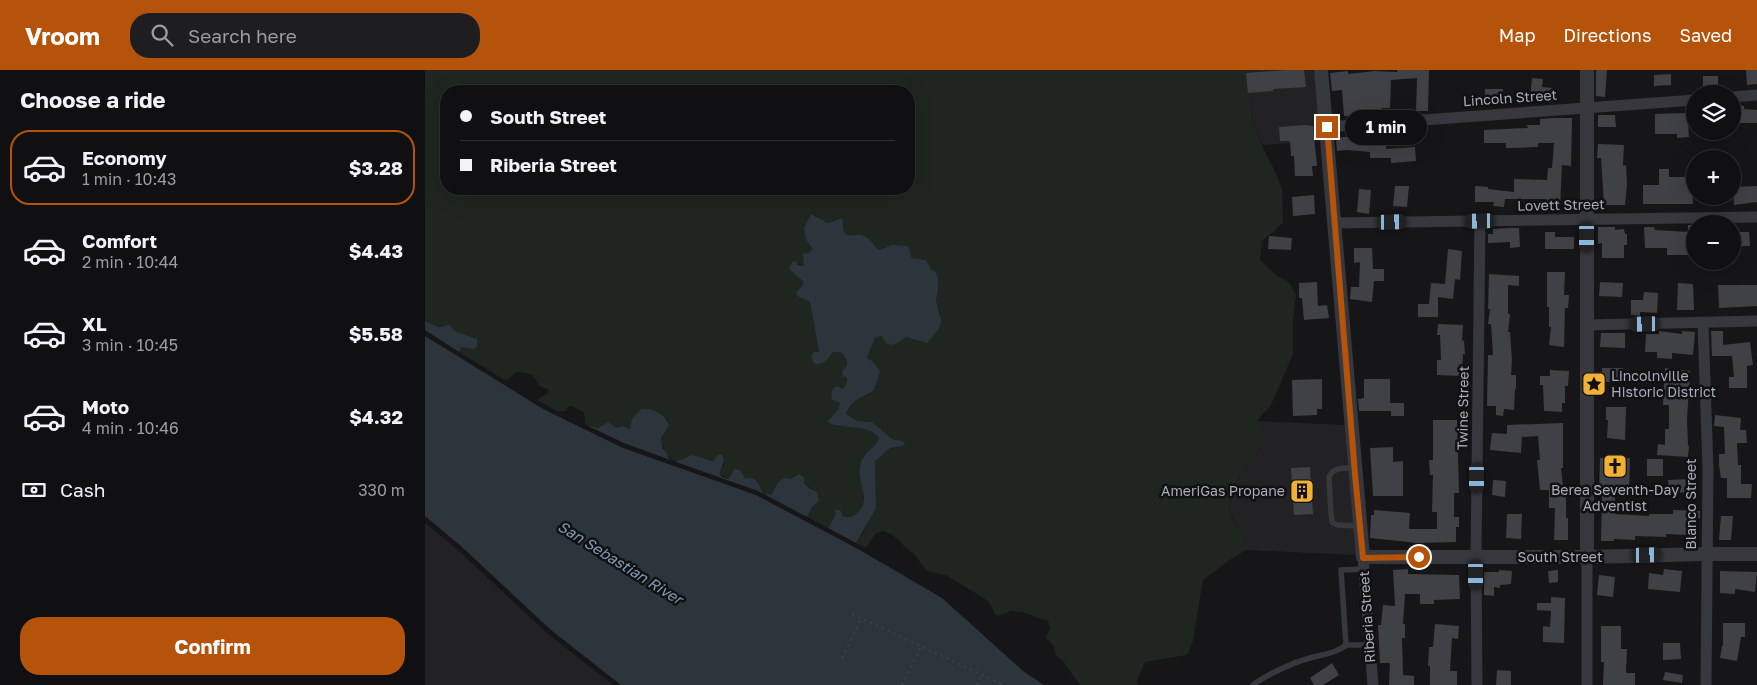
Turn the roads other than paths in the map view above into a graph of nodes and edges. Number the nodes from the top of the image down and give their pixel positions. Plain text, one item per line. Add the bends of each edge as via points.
1 (1321, 70) edge
2 (1587, 70) edge
3 (1757, 95) edge
4 (1741, 96) edge
5 (1686, 101) edge
6 (1587, 108) junction
7 (1327, 127) junction
8 (1757, 217) edge
9 (1586, 219) junction
10 (1480, 221) junction
11 (1335, 223) junction
12 (1757, 321) edge
13 (1703, 323) junction
14 (1587, 325) junction
15 (1354, 468) junction
16 (1360, 526) junction
17 (1706, 554) junction
18 (1757, 554) edge
19 (1476, 557) junction
20 (1587, 557) junction
21 (1363, 563) junction
22 (1346, 645) junction
23 (1370, 645) junction
24 (1253, 685) edge
25 (1373, 685) edge
26 (1477, 685) edge
27 (1587, 685) edge
28 (1706, 685) edge

1 - 7 street, Riberia Street
2 - 6 street
3 - 4 street
5 - 6 street, Lincoln Street
6 - 7 street, Lincoln Street
6 - 9 street
7 - 11 street, Riberia Street
8 - 9 street, Lovett Street
9 - 10 street, Lovett Street
9 - 14 street
10 - 11 street, Lovett Street
10 - 19 street, Twine Street
11 - 15 street, Riberia Street
12 - 13 street
13 - 14 street
13 - 17 street, Blanco Street via 1708,470
14 - 20 street
15 - 16 street, Riberia Street
15 - 16 lane via 1337,469 1329,476 1331,514 1337,525
16 - 21 street, Riberia Street
17 - 18 street, South Street
17 - 20 street, South Street
17 - 28 street, Blanco Street
19 - 20 street, South Street
19 - 21 street, South Street
19 - 26 street, Twine Street
20 - 27 street
21 - 22 lane via 1341,570
21 - 23 street, Riberia Street
22 - 23 lane
22 - 24 lane via 1339,652 1308,658
23 - 25 street, Riberia Street

